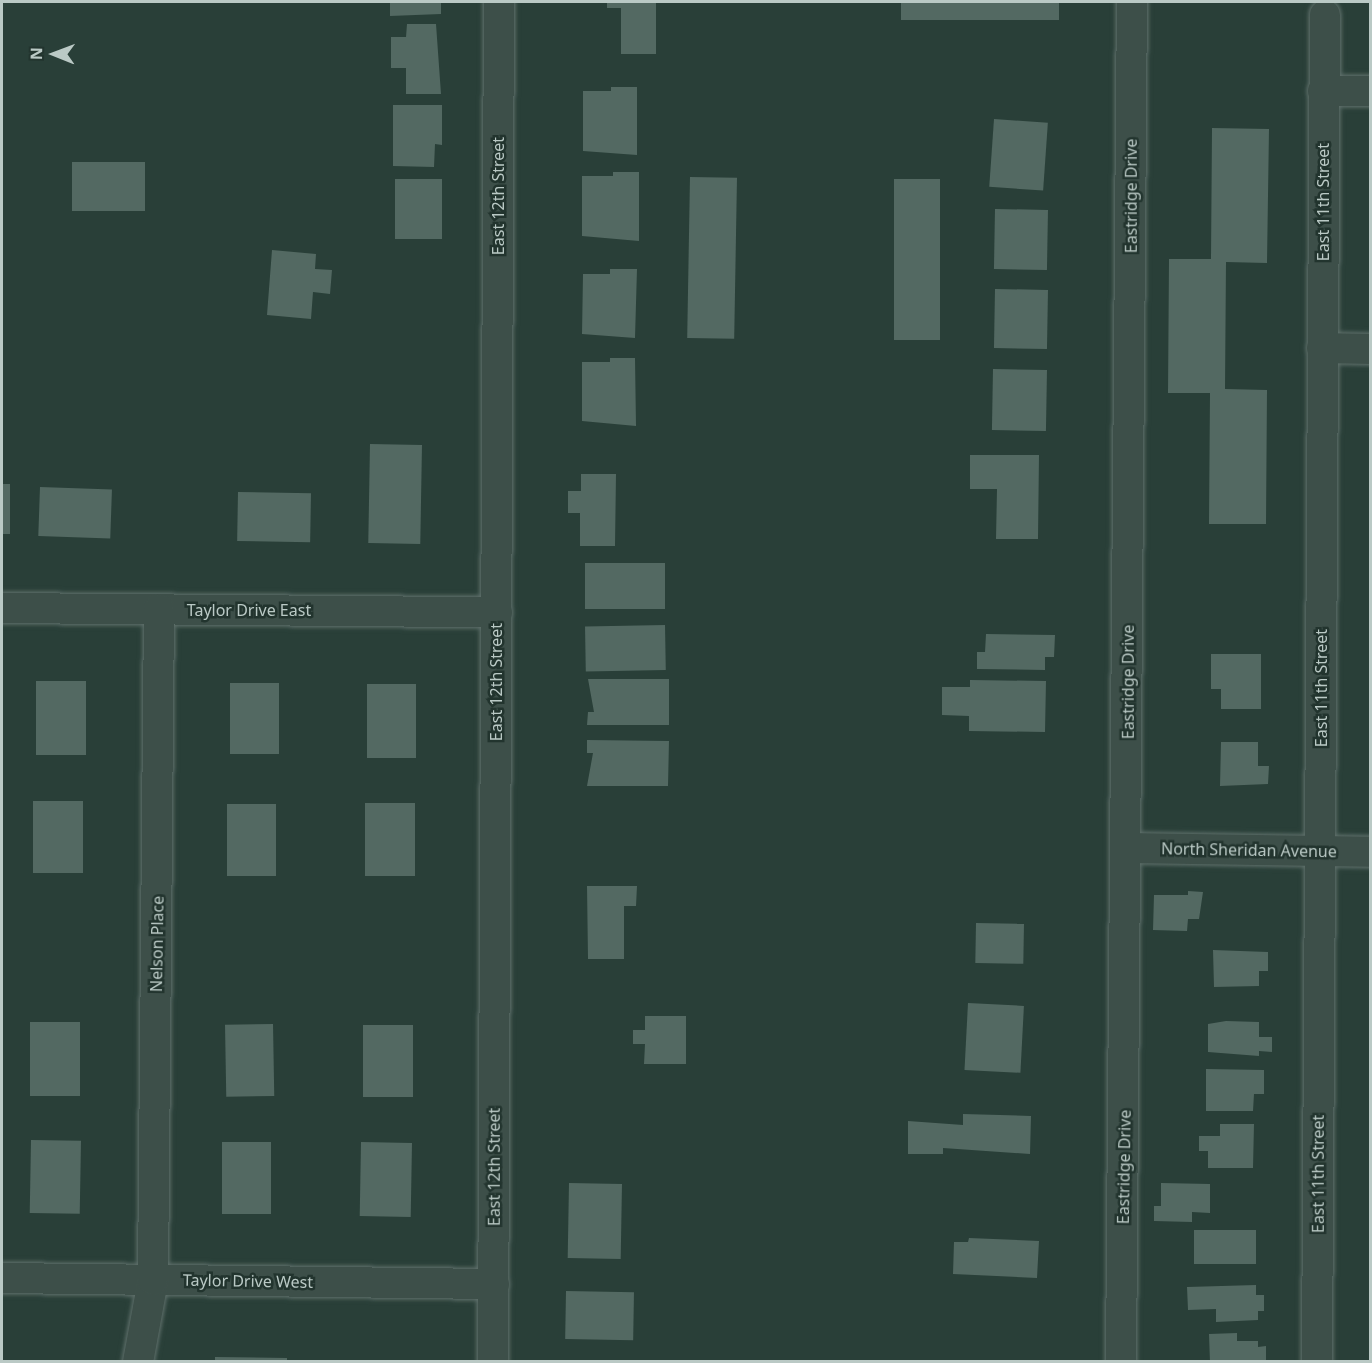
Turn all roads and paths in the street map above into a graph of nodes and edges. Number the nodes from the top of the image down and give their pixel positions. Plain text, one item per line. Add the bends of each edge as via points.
1 (499, 2) edge
2 (1132, 2) edge
3 (1325, 15) dead end
4 (1323, 91) junction
5 (1371, 91) edge
6 (1322, 348) junction
7 (1371, 349) edge
8 (2, 608) edge
9 (159, 609) junction
10 (497, 612) junction
11 (1127, 848) junction
12 (1320, 851) junction
13 (1371, 852) edge
14 (2, 1278) edge
15 (153, 1280) junction
16 (494, 1284) junction
17 (138, 1362) edge
18 (493, 1362) edge
19 (1122, 1362) edge
20 (1317, 1362) edge

1 - 10 street, East 12th Street
2 - 11 street, Eastridge Drive
3 - 4 street, East 11th Street
4 - 5 street
4 - 6 street, East 11th Street
6 - 7 street
6 - 12 street, East 11th Street
8 - 9 street, Taylor Drive East
9 - 10 street, Taylor Drive East
9 - 15 street, Nelson Place
10 - 16 street, East 12th Street
11 - 12 street, North Sheridan Avenue
11 - 19 street, Eastridge Drive
12 - 13 street, North Sheridan Avenue
12 - 20 street, East 11th Street
14 - 15 street, Taylor Drive West
15 - 16 street, Taylor Drive West
15 - 17 street, Nelson Place
16 - 18 street, East 12th Street

